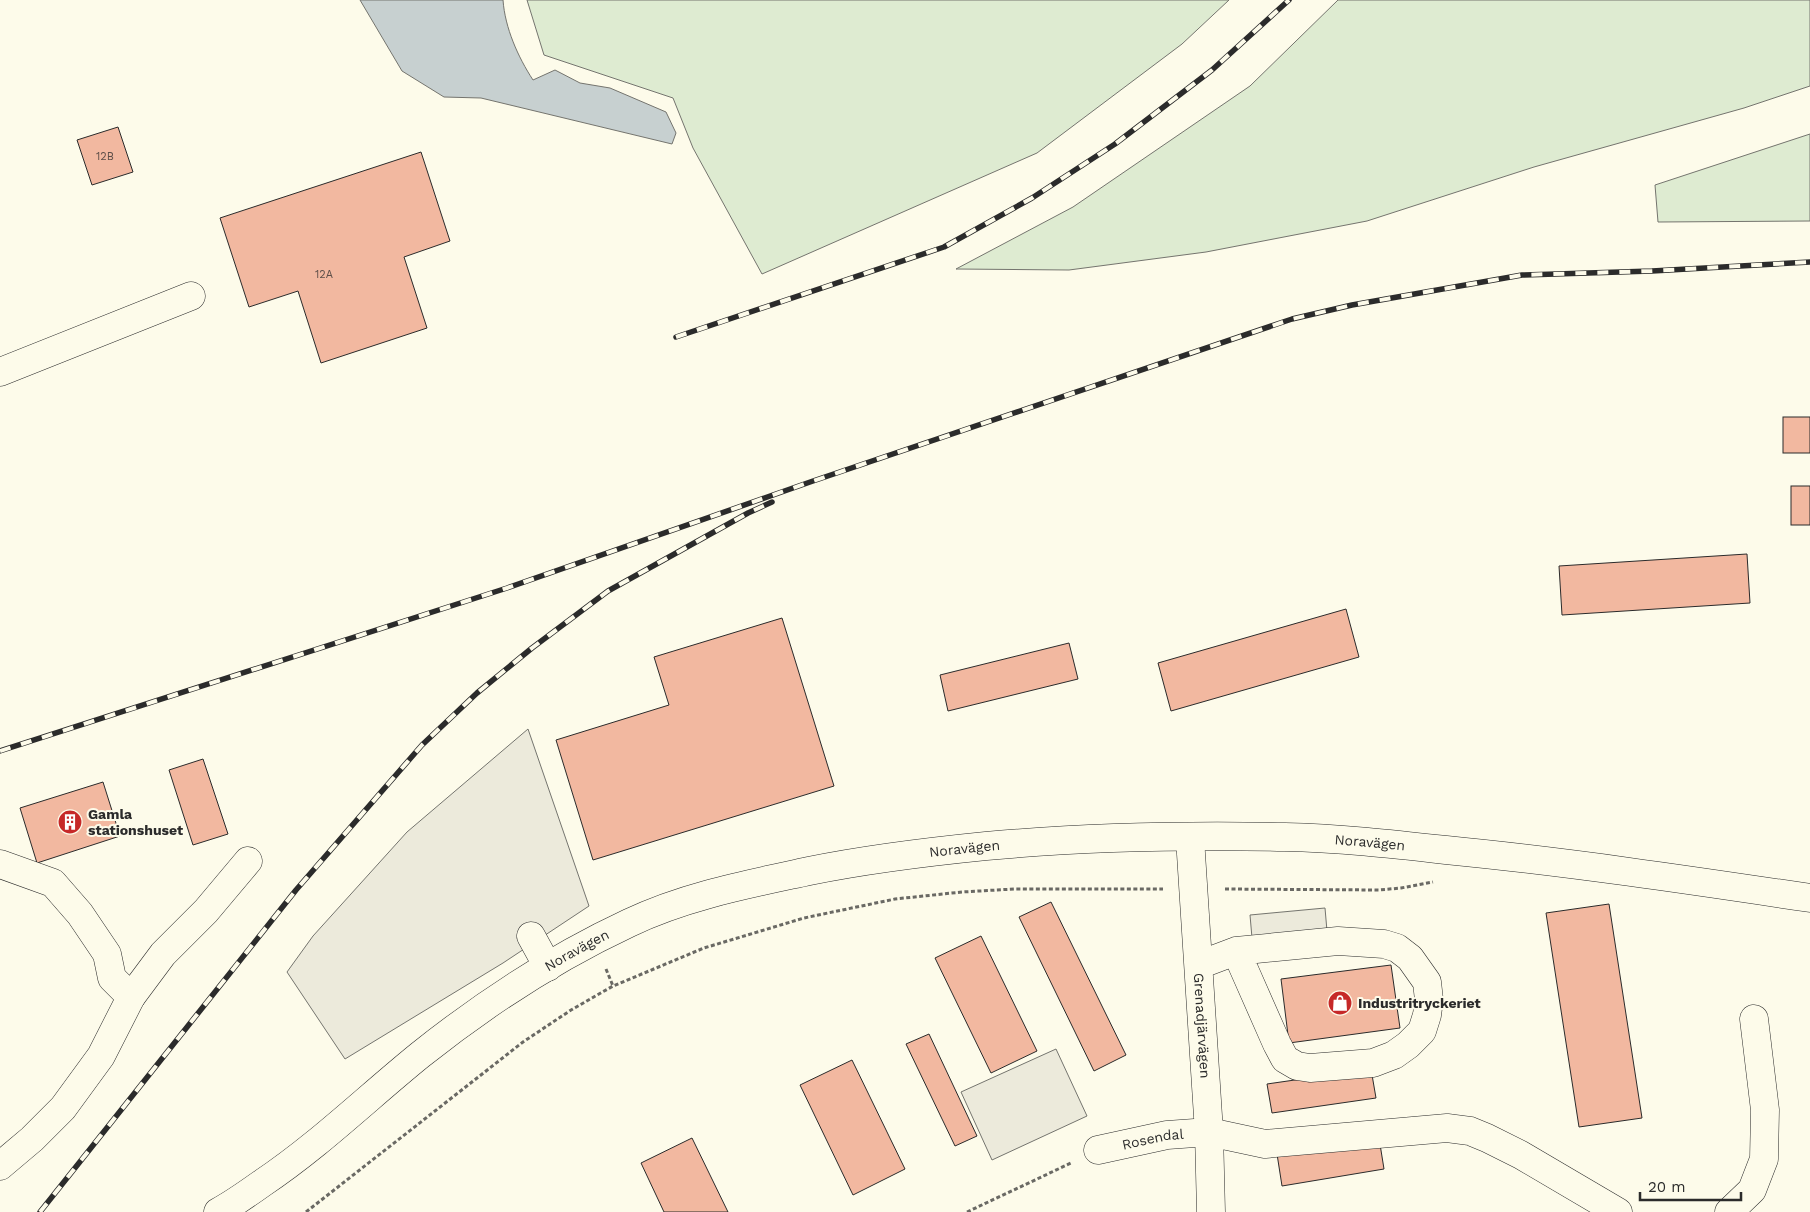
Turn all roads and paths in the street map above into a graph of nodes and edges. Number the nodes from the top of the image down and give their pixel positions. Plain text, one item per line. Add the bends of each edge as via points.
1 (191, 296) dead end
2 (0, 372) edge
3 (1190, 838) junction
4 (248, 861) dead end
5 (0, 864) edge
6 (1439, 880) dead end
7 (1193, 889) junction
8 (1810, 898) edge
9 (532, 936) dead end
10 (1236, 951) junction
11 (548, 966) junction
12 (1198, 966) junction
13 (131, 997) junction
14 (1754, 1019) dead end
15 (1209, 1132) junction
16 (1098, 1150) joint
17 (0, 1166) edge
18 (218, 1212) edge
19 (306, 1212) edge
20 (967, 1212) edge
21 (1211, 1212) edge
22 (1618, 1212) edge
23 (1729, 1212) edge

1 - 2 street
3 - 7 street, Grenadjärvägen
3 - 8 street, Noravägen via 1286,837 1393,844 1514,857
3 - 11 street, Noravägen via 1040,841 847,863 740,886 678,904 631,921
4 - 13 street via 206,911 163,954
5 - 13 street via 53,883 80,914 107,954 112,978
6 - 7 path via 1379,890
7 - 12 street, Grenadjärvägen
7 - 19 path via 1014,889 895,899 804,918 704,948 612,986 571,1010 523,1042
9 - 11 street
10 - 10 street via 1338,941 1398,948 1410,958 1427,982 1429,1000 1422,1031 1394,1055 1373,1063 1310,1068 1297,1066 1281,1051
10 - 12 street
11 - 18 street, Noravägen via 421,1054 290,1165
12 - 15 street, Grenadjärvägen
13 - 17 street via 101,1056 63,1108
14 - 23 street via 1765,1110 1764,1159 1752,1190
15 - 16 street, Rosendal via 1167,1135
15 - 21 street, Grenadjärvägen
15 - 22 street, Rosendal via 1265,1144 1447,1128 1470,1131 1521,1155
16 - 20 path

